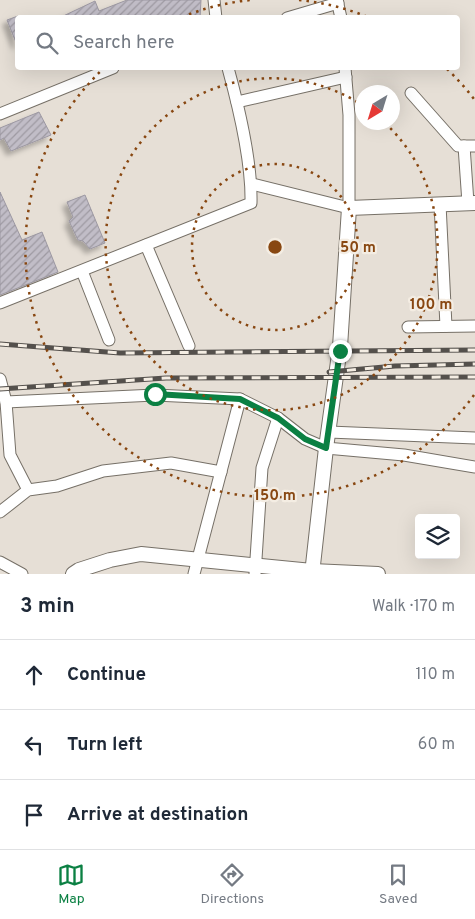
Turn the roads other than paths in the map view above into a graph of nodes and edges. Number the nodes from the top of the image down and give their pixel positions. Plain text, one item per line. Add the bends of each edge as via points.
1 (214, 0) edge
2 (337, 2) edge
3 (216, 15) edge
4 (296, 15) edge
5 (340, 15) edge
6 (108, 70) edge
7 (229, 70) edge
8 (345, 72) edge
9 (411, 93) dead end
10 (237, 102) junction
11 (0, 114) edge
12 (469, 146) edge
13 (252, 184) junction
14 (472, 203) edge
15 (440, 204) junction
16 (349, 208) junction
17 (146, 245) junction
18 (82, 271) junction
19 (0, 303) edge
20 (446, 326) junction
21 (475, 326) edge
22 (408, 327) dead end
23 (109, 340) dead end
24 (189, 346) dead end
25 (0, 379) edge
26 (240, 399) junction
27 (6, 402) junction
28 (278, 418) junction
29 (329, 432) junction
30 (475, 438) edge
31 (326, 448) junction
32 (475, 467) edge
33 (221, 472) junction
34 (28, 490) junction
35 (0, 512) edge
36 (199, 560) junction
37 (0, 562) edge
38 (256, 569) edge
39 (312, 572) edge
40 (22, 574) edge
41 (72, 574) edge
42 (194, 574) edge
43 (378, 574) edge

1 - 3 street
2 - 4 street
2 - 5 street
6 - 11 street
7 - 10 street
8 - 10 street
8 - 16 street via 349,115
9 - 12 street via 458,146
10 - 13 street
12 - 14 street
13 - 16 street
13 - 17 street via 251,202
14 - 15 street
15 - 16 street
15 - 20 street
16 - 29 street via 340,347
17 - 18 street
17 - 24 street
18 - 19 street
18 - 23 street
20 - 21 street
20 - 22 street
25 - 27 street
26 - 27 street via 155,394
26 - 28 street
26 - 33 street
27 - 34 street via 10,455
28 - 31 street via 305,439
28 - 38 street via 262,468
29 - 30 street
29 - 31 street
31 - 32 street via 404,455
31 - 39 street
33 - 34 street via 171,463 103,471 57,486
33 - 36 street
34 - 35 street
36 - 38 street
36 - 41 street via 141,554 110,560
36 - 42 street
37 - 40 street
38 - 39 street
39 - 43 street

